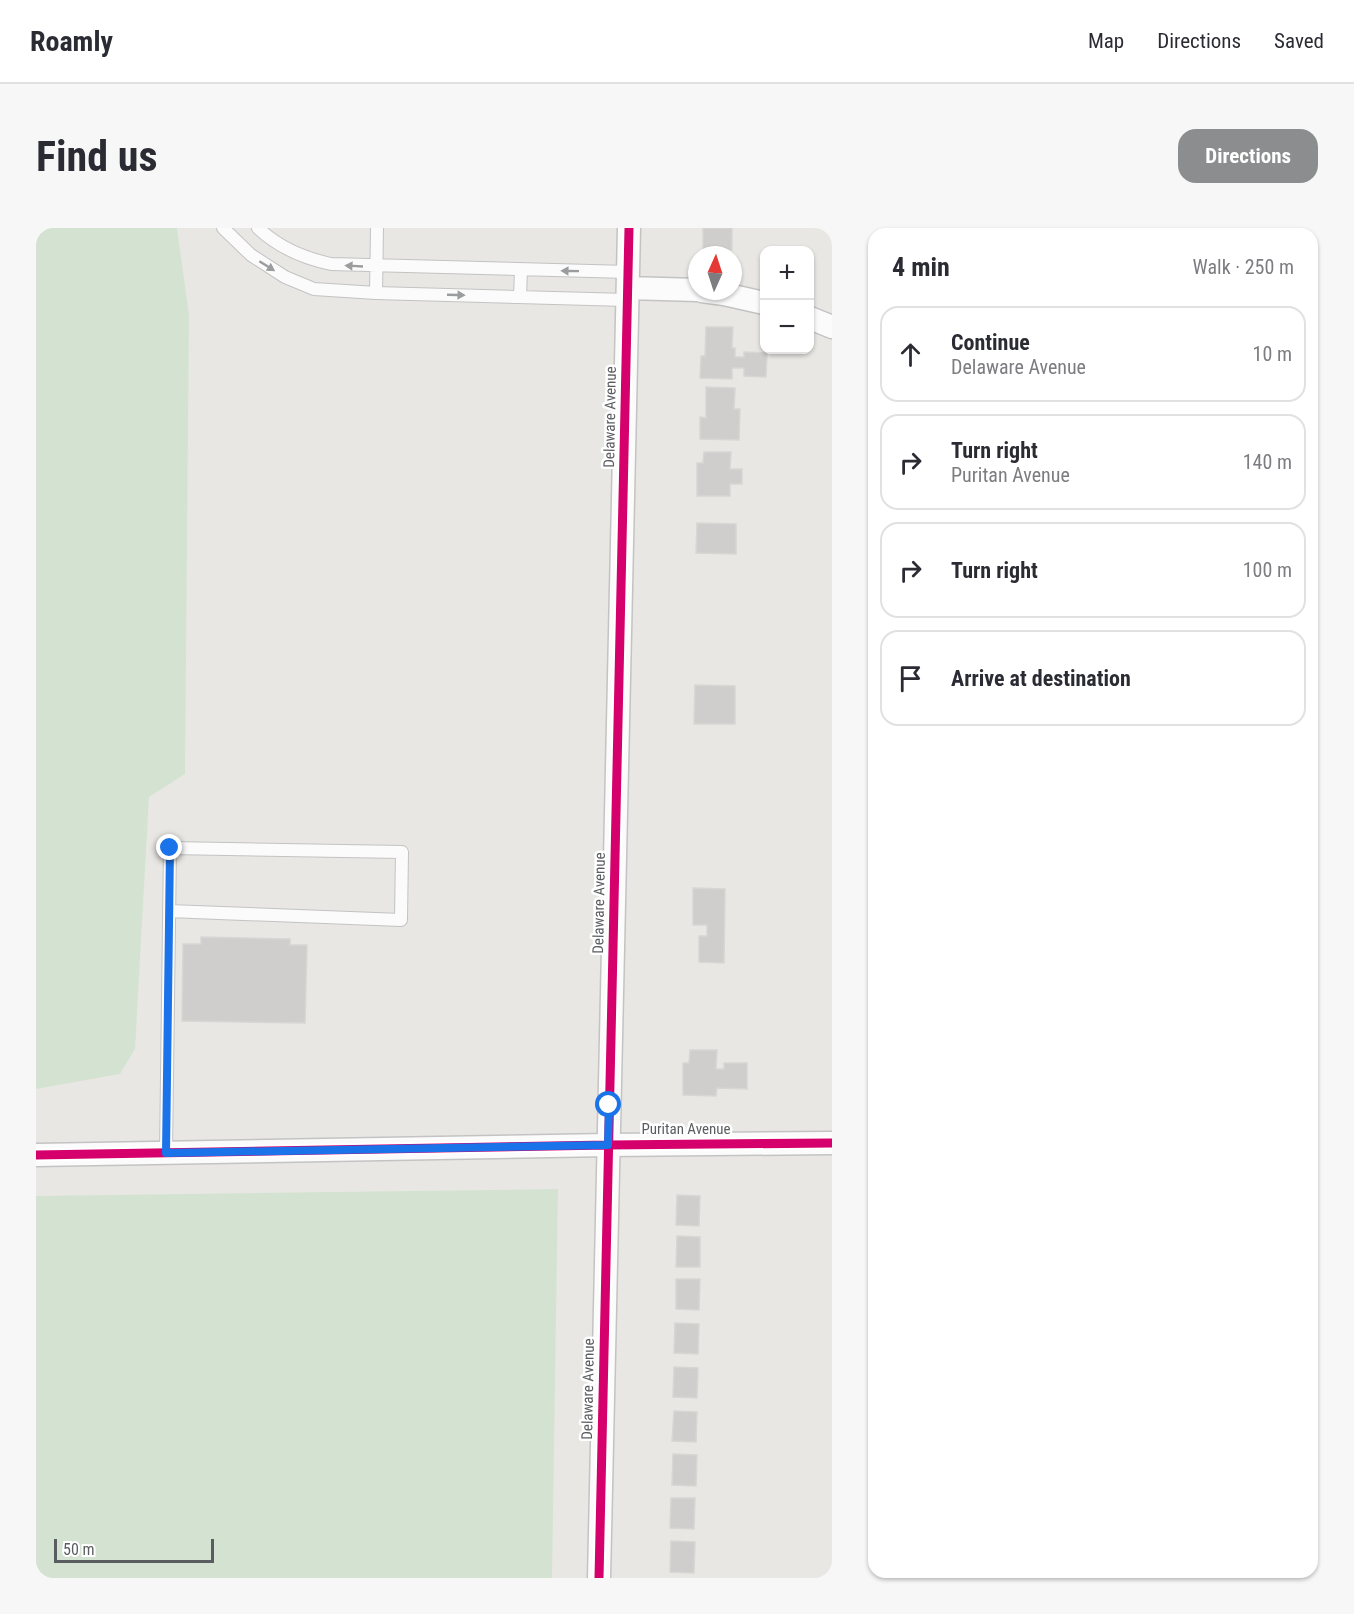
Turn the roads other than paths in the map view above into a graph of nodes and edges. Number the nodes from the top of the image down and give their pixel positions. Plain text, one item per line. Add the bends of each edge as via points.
1 (223, 228) edge
2 (258, 228) edge
3 (377, 228) edge
4 (629, 228) edge
5 (376, 267) junction
6 (521, 270) junction
7 (628, 287) junction
8 (688, 290) edge
9 (376, 293) junction
10 (520, 297) junction
11 (742, 298) edge
12 (760, 302) edge
13 (814, 320) edge
14 (832, 327) edge
15 (170, 912) junction
16 (832, 1143) edge
17 (608, 1145) junction
18 (166, 1153) junction
19 (36, 1155) edge
20 (599, 1578) edge

1 -> 9 lane via 251,255 285,277 314,289
5 -> 2 lane via 308,259 286,249
3 - 5 lane
4 - 7 street, Delaware Avenue
5 - 6 lane
5 - 9 lane
7 -> 6 lane
6 - 10 lane
7 - 8 street
7 - 10 lane
7 - 17 street, Delaware Avenue
9 -> 10 lane
11 - 12 street
13 - 14 street
15 - 15 lane via 170,848 402,852 401,920
15 - 18 lane
16 - 17 street, Puritan Avenue
17 - 18 street, Puritan Avenue
17 - 20 street, Delaware Avenue
18 - 19 street, Puritan Avenue

